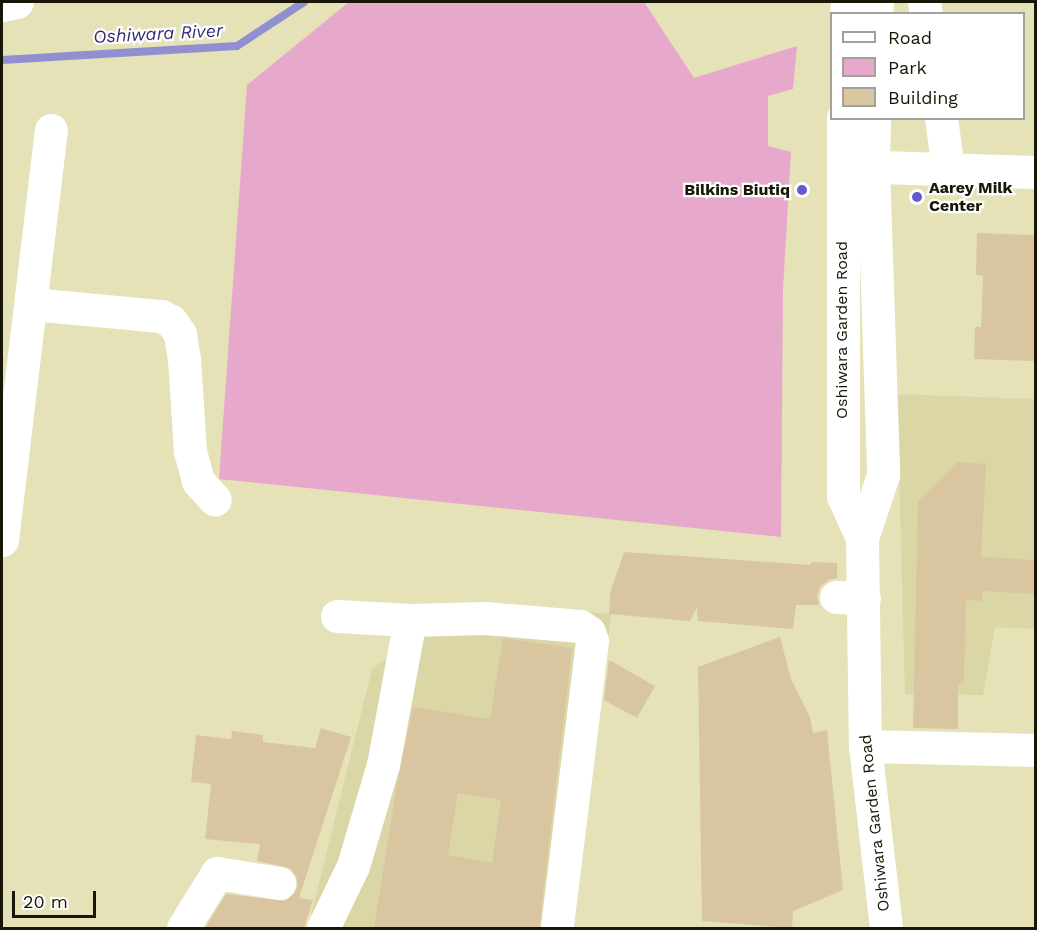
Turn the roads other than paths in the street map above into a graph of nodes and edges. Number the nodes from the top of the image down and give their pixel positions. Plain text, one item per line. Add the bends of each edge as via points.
1 (17, 2) edge
2 (2, 5) edge
3 (844, 120) edge
4 (873, 120) edge
5 (941, 120) edge
6 (51, 130) dead end
7 (857, 166) junction
8 (948, 169) junction
9 (1035, 172) edge
10 (20, 321) edge
11 (13, 366) edge
12 (214, 500) dead end
13 (2, 540) edge
14 (337, 616) dead end
15 (410, 620) junction
16 (865, 746) junction
17 (1035, 750) edge
18 (279, 883) dead end
19 (183, 928) edge
20 (323, 928) edge
21 (557, 928) edge
22 (886, 928) edge

1 - 2 street
3 - 7 street, Oshiwara Garden Road
4 - 7 street, Oshiwara Garden Road
5 - 8 street
6 - 10 street
7 - 8 street
7 - 16 street, Oshiwara Garden Road via 843,496 862,538 850,598
8 - 9 street
10 - 11 street
10 - 12 street via 161,316 171,321 180,334 184,360 190,451 198,481
11 - 13 street
14 - 15 street
15 - 20 street via 383,765 353,866
15 - 21 street via 485,618 580,626 589,632 592,641
16 - 17 street
16 - 22 street, Oshiwara Garden Road
18 - 19 street via 217,873

